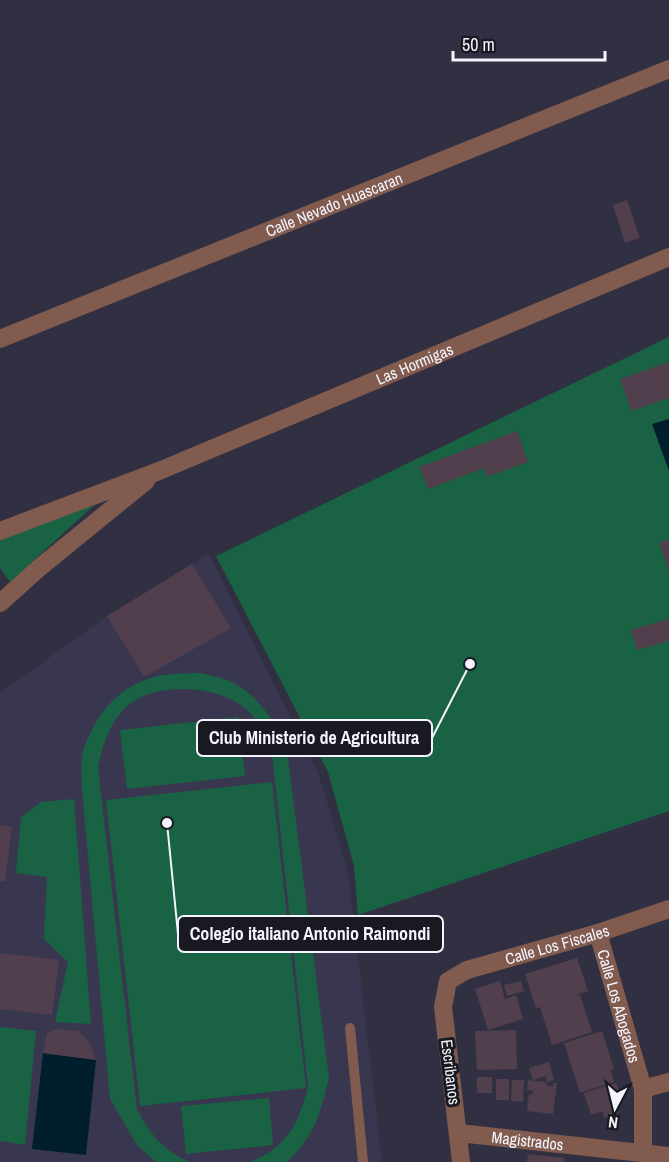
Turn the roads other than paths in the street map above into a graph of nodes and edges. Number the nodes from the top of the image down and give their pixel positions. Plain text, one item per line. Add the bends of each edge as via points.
1 (669, 69) edge
2 (669, 257) edge
3 (0, 339) edge
4 (159, 471) junction
5 (0, 531) edge
6 (0, 603) edge
7 (669, 909) edge
8 (598, 933) junction
9 (448, 981) joint
10 (350, 1028) dead end
11 (669, 1082) edge
12 (643, 1089) junction
13 (459, 1133) junction
14 (643, 1153) junction
15 (669, 1156) edge
16 (363, 1162) edge
17 (461, 1162) edge

1 - 3 street, Calle Nevado Huascaran
2 - 4 street, Las Hormigas
4 - 5 street, Las Hormigas
4 - 6 street, Las Hormigas
7 - 8 street, Calle Los Fiscales
8 - 9 street, Calle Los Fiscales via 467,969
8 - 12 street, Calle Los Abogados
9 - 13 street, Escribanos via 443,1008
10 - 16 lane
11 - 12 street
12 - 14 street, Calle Los Abogados
13 - 14 street, Magistrados
13 - 17 street, Escribanos
14 - 15 street, Magistrados

